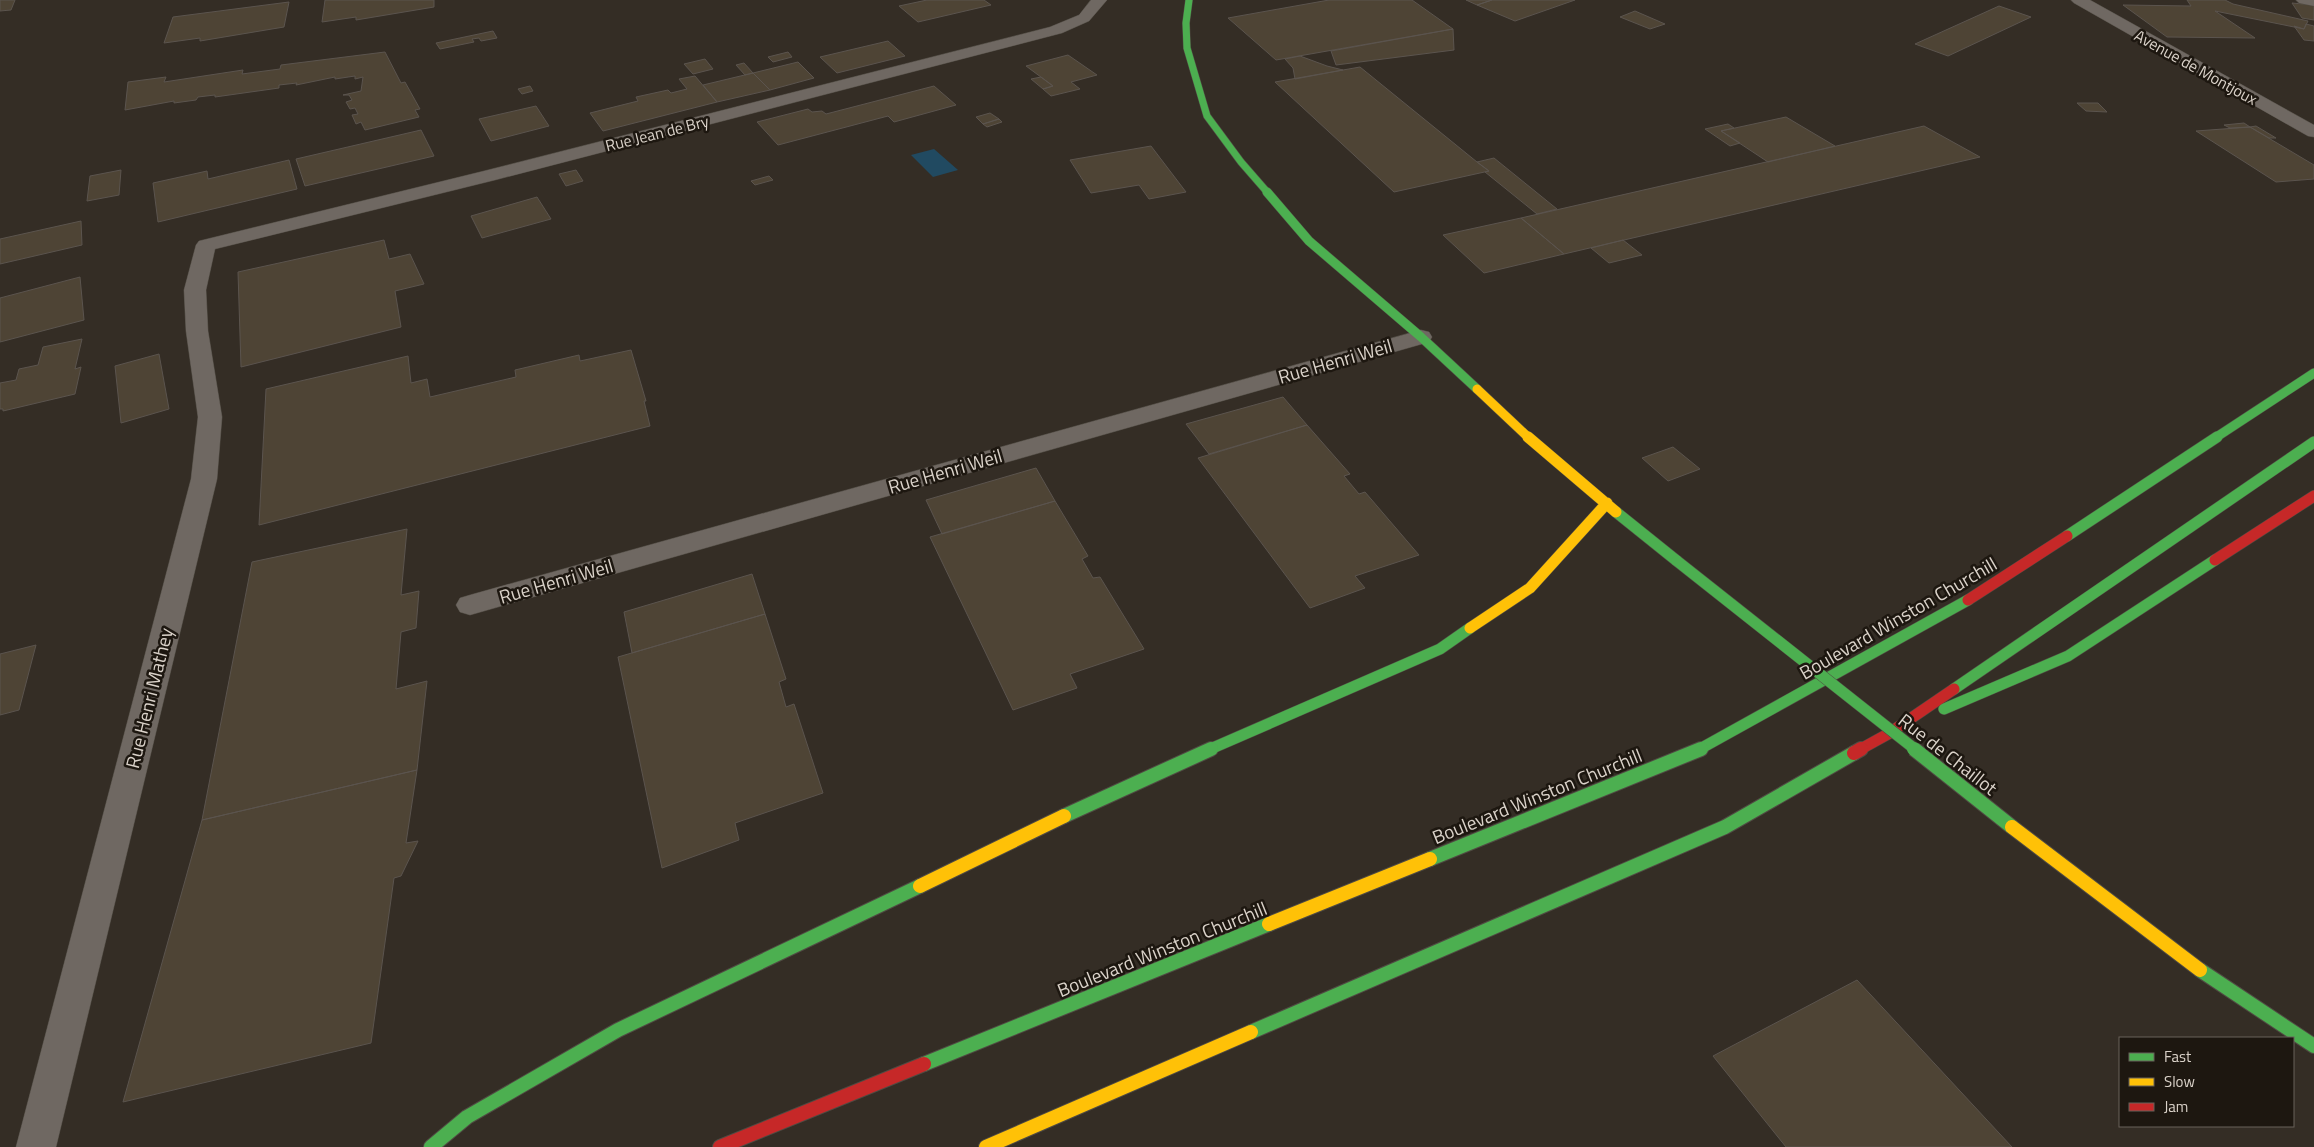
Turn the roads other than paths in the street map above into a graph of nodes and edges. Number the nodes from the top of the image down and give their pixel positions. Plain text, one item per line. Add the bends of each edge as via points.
1 (1099, 0) edge
2 (1189, 0) edge
3 (2079, 0) edge
4 (2304, 0) edge
5 (2314, 1) edge
6 (2314, 132) edge
7 (206, 245) joint
8 (1421, 337) junction
9 (2314, 373) edge
10 (2314, 442) edge
11 (2314, 496) edge
12 (1607, 503) junction
13 (470, 605) dead end
14 (1888, 734) junction
15 (2314, 1046) edge
16 (36, 1147) edge
17 (431, 1147) edge
18 (720, 1147) edge
19 (986, 1147) edge

1 - 7 street, Rue Jean de Bry via 1084,18 1056,30
2 - 8 main road, Rue de Chaillot via 1187,48 1207,116 1241,162 1309,241
3 - 6 street, Avenue de Montjoux
4 - 5 street
7 - 16 street, Rue Henri Mathey via 195,290 197,331 210,417 204,479
8 - 12 main road, Rue de Chaillot via 1547,456
8 - 13 street, Rue Henri Weil
9 - 18 main road, Boulevard Winston Churchill via 1978,596 1701,748
10 - 14 main road
11 - 14 main road via 2068,656
12 - 15 main road, Rue de Chaillot, bridge via 2066,870 2200,970
12 - 17 main road via 1530,588 1440,649 1149,776 618,1030 468,1117
14 - 19 main road via 1725,827

